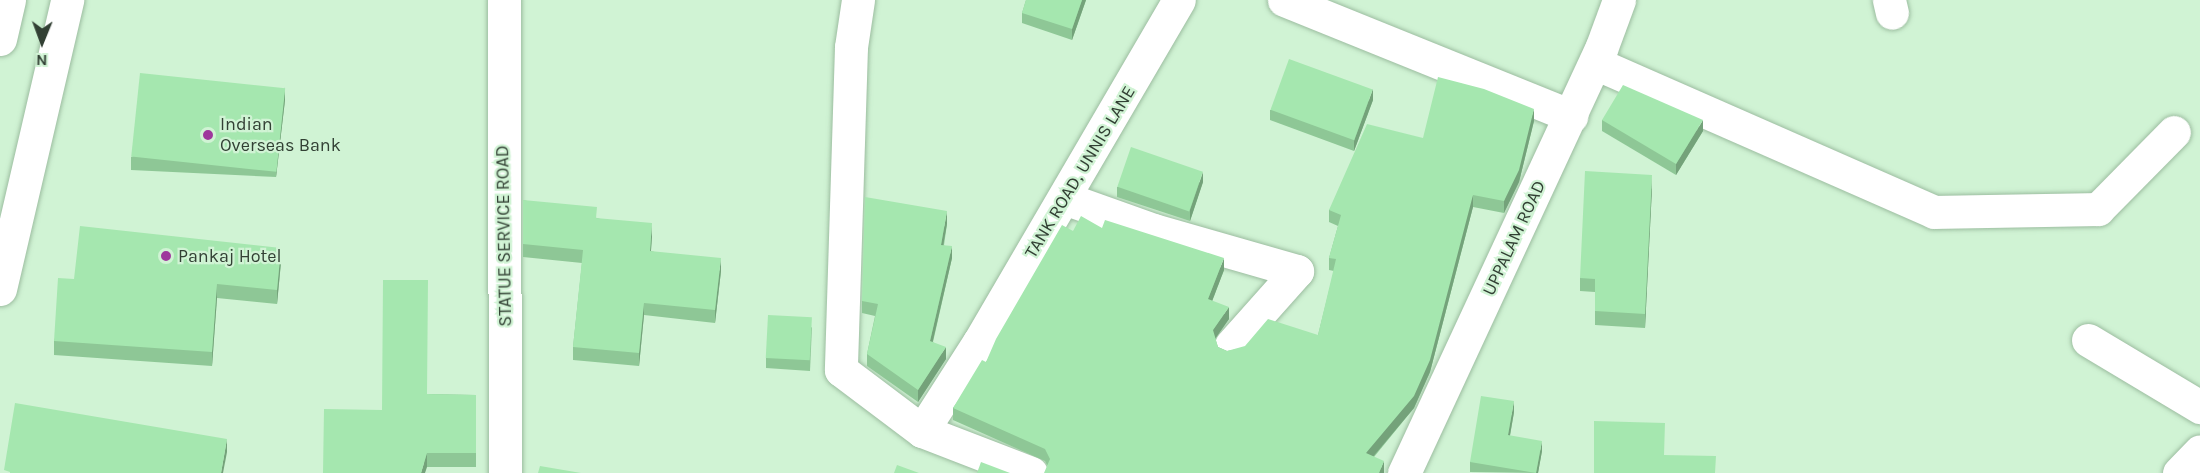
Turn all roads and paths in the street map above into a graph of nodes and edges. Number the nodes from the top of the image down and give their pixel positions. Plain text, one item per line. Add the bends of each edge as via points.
1 (9, 0) edge
2 (67, 0) edge
3 (504, 0) edge
4 (858, 0) edge
5 (1179, 0) edge
6 (1284, 0) edge
7 (1619, 0) edge
8 (0, 39) edge
9 (1595, 63) junction
10 (1570, 116) junction
11 (2174, 132) dead end
12 (1064, 198) junction
13 (0, 289) edge
14 (2088, 340) dead end
15 (1231, 345) dead end
16 (2200, 407) edge
17 (922, 430) junction
18 (2200, 451) edge
19 (514, 472) edge
20 (1031, 473) edge
21 (1404, 473) edge
22 (2179, 473) edge

1 - 8 street
2 - 13 street
3 - 19 street, STATUE SERVICE ROAD
4 - 17 street via 851,47 841,370
5 - 12 street, TANK ROAD, UNNIS LANE
6 - 10 street
7 - 9 street, UPPALAM ROAD
9 - 10 street, UPPALAM ROAD
9 - 11 street via 1934,212 2098,209
10 - 21 street, UPPALAM ROAD
12 - 15 street via 1154,230 1297,271
12 - 17 street, TANK ROAD, UNNIS LANE
14 - 16 street
17 - 20 street
18 - 22 street

